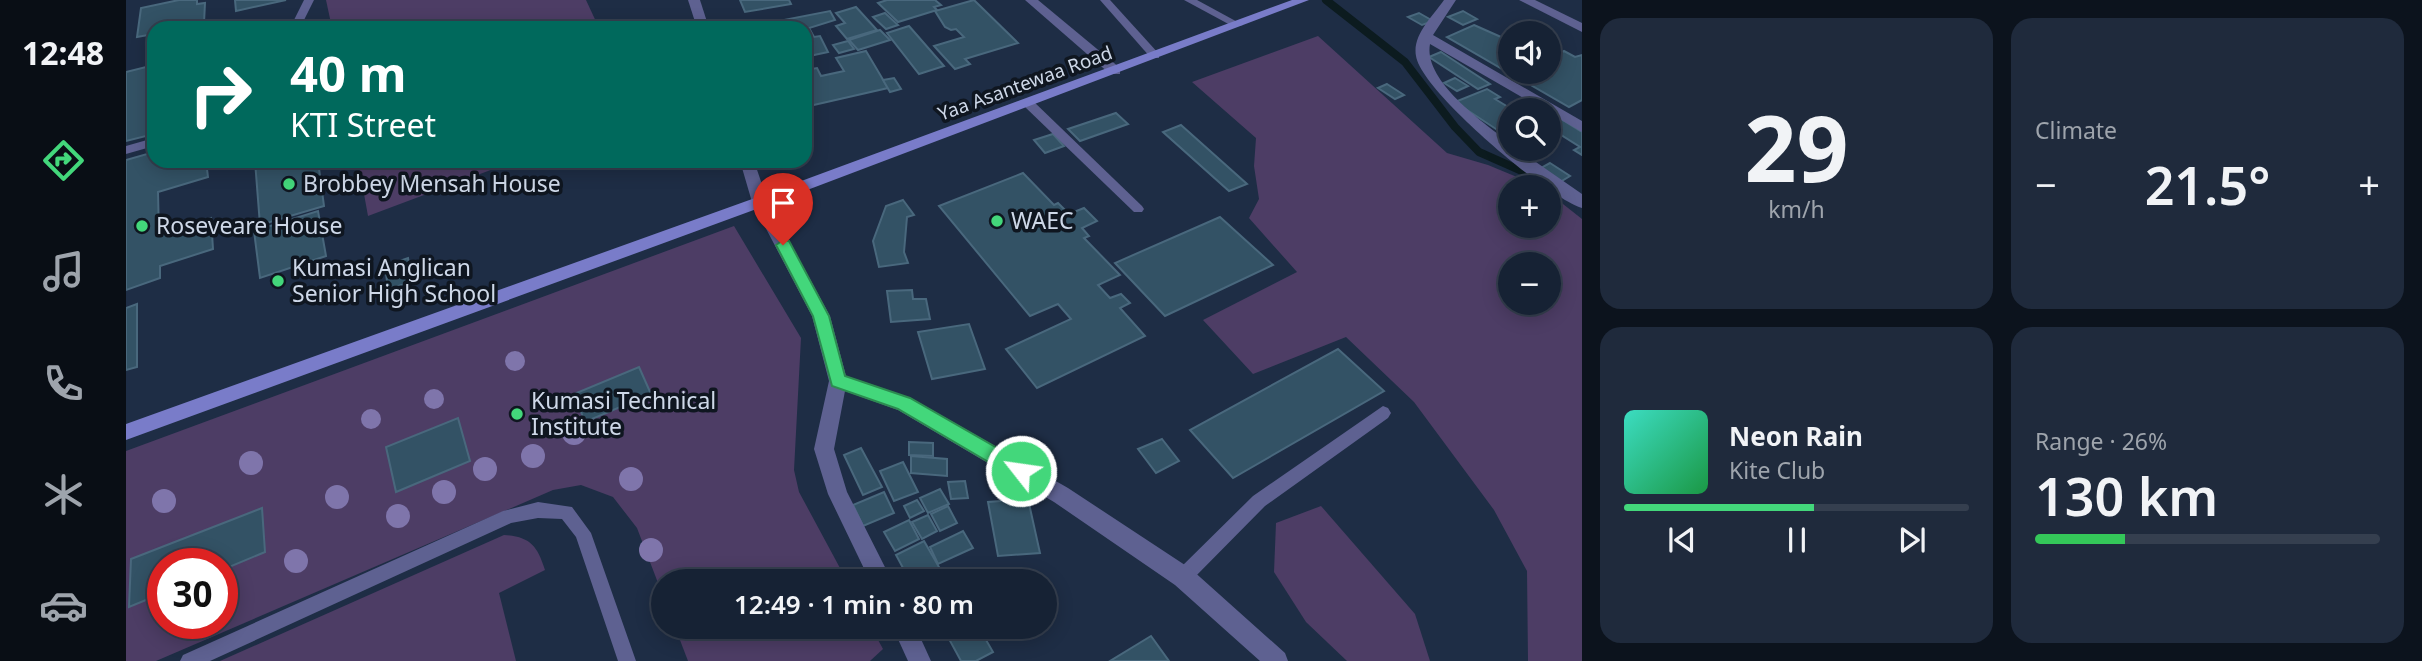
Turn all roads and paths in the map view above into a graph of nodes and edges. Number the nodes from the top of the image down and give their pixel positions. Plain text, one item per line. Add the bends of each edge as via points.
1 (309, 0) edge
2 (694, 0) edge
3 (1031, 0) edge
4 (1105, 0) edge
5 (1189, 0) edge
6 (1303, 0) edge
7 (1450, 0) edge
8 (1525, 0) edge
9 (298, 21) edge
10 (701, 21) edge
11 (1238, 25) junction
12 (1582, 28) edge
13 (1425, 36) junction
14 (1155, 55) junction
15 (1115, 71) junction
16 (1028, 103) junction
17 (1582, 127) edge
18 (147, 144) edge
19 (126, 150) edge
20 (749, 168) edge
21 (760, 202) junction
22 (1582, 202) edge
23 (1138, 209) dead end
24 (838, 381) junction
25 (1383, 413) dead end
26 (126, 432) edge
27 (875, 569) edge
28 (1183, 577) junction
29 (909, 639) edge
30 (188, 661) edge
31 (627, 661) edge
32 (920, 661) edge
33 (1278, 661) edge

1 - 9 lane
2 - 10 street
3 - 15 street
4 - 14 lane
5 - 11 lane
6 - 11 street, Yaa Asantewaa Road
7 - 13 street
8 - 12 street
11 - 14 street, Yaa Asantewaa Road
13 - 17 street
13 - 22 street via 1422,58 1458,109
14 - 15 street, Yaa Asantewaa Road
15 - 16 street, Yaa Asantewaa Road
16 - 21 street, Yaa Asantewaa Road
16 - 23 lane
18 - 19 lane
20 - 21 street
21 - 24 street via 821,316
21 - 26 street, Yaa Asantewaa Road
24 - 27 street via 824,449 838,494
24 - 28 street via 926,416 1061,495
25 - 28 lane via 1259,501
28 - 33 street
29 - 32 street
30 - 31 lane via 509,516 538,510 566,512 583,533

